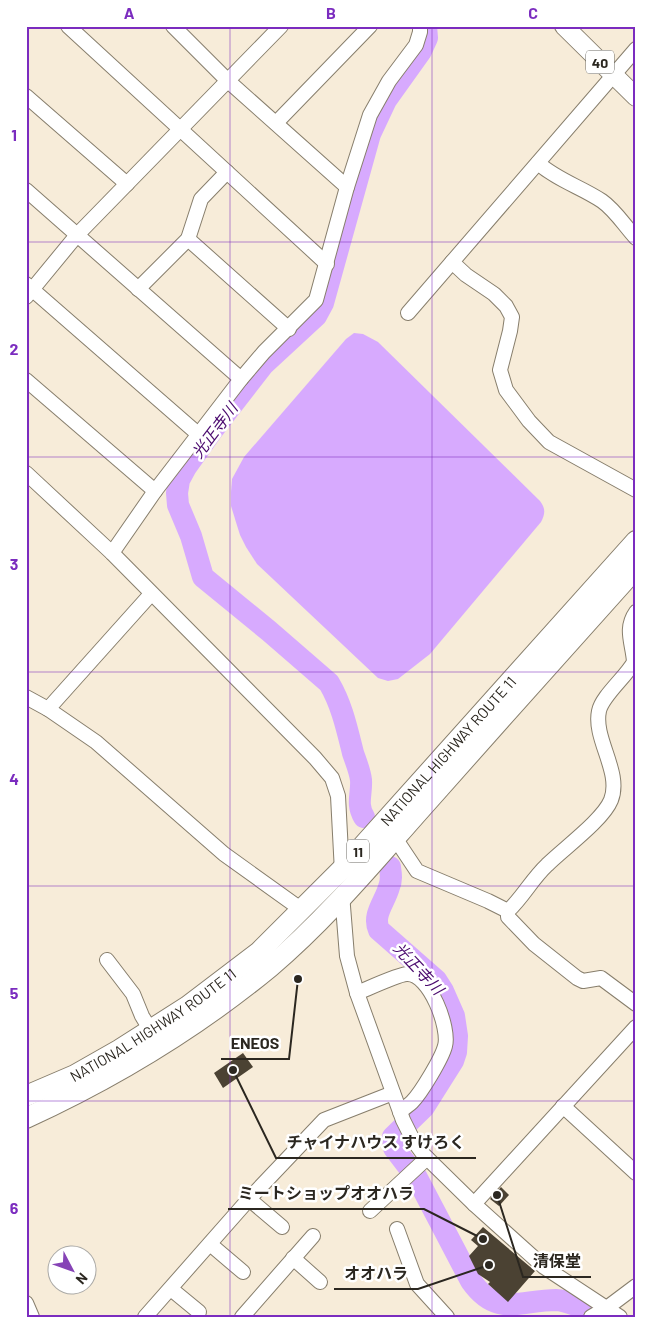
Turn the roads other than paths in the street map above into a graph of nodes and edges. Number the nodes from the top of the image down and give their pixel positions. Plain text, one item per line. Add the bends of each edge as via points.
1 (68, 26) edge
2 (281, 26) edge
3 (370, 26) edge
4 (420, 26) edge
5 (564, 26) edge
6 (180, 29) edge
7 (636, 49) edge
8 (613, 75) junction
9 (227, 80) junction
10 (26, 96) edge
11 (636, 97) edge
12 (276, 123) junction
13 (180, 129) junction
14 (538, 163) junction
15 (228, 172) junction
16 (127, 184) junction
17 (347, 187) junction
18 (26, 190) edge
19 (77, 235) junction
20 (188, 238) junction
21 (636, 238) edge
22 (452, 262) junction
23 (327, 264) junction
24 (138, 289) junction
25 (28, 290) edge
26 (408, 313) dead end
27 (289, 329) junction
28 (241, 379) junction
29 (26, 380) edge
30 (198, 434) junction
31 (26, 473) edge
32 (635, 485) edge
33 (155, 491) junction
34 (636, 541) edge
35 (112, 553) junction
36 (636, 568) edge
37 (151, 594) junction
38 (636, 612) edge
39 (26, 697) edge
40 (48, 709) junction
41 (395, 838) junction
42 (342, 870) junction
43 (342, 898) junction
44 (302, 910) junction
45 (508, 911) junction
46 (106, 960) dead end
47 (357, 993) junction
48 (636, 1004) edge
49 (636, 1027) edge
50 (155, 1038) junction
51 (393, 1093) junction
52 (26, 1096) edge
53 (562, 1106) junction
54 (26, 1118) edge
55 (404, 1121) junction
56 (427, 1158) junction
57 (636, 1173) edge
58 (250, 1199) junction
59 (474, 1204) junction
60 (370, 1211) dead end
61 (282, 1227) dead end
62 (396, 1228) dead end
63 (313, 1236) dead end
64 (210, 1244) junction
65 (293, 1258) junction
66 (243, 1272) dead end
67 (320, 1282) dead end
68 (636, 1286) edge
69 (171, 1289) junction
70 (26, 1303) edge
71 (608, 1307) junction
72 (199, 1312) dead end
73 (32, 1317) edge
74 (145, 1317) edge
75 (242, 1317) edge
76 (447, 1317) edge
77 (591, 1317) edge
78 (620, 1317) edge

1 - 13 street
2 - 9 street
3 - 12 street
4 - 17 street via 416,45 389,81 370,115
5 - 8 main road, 40
6 - 9 street
7 - 8 street
8 - 11 main road, 40
8 - 14 street
9 - 12 street
9 - 13 street
10 - 16 street
12 - 17 street
13 - 15 street
13 - 16 street
14 - 21 street via 559,179 607,205
14 - 22 street
15 - 20 street via 201,199
15 - 23 street
16 - 19 street
17 - 23 street
18 - 19 street
19 - 24 street
19 - 25 street
20 - 24 street
20 - 27 street
22 - 26 street
22 - 32 street via 494,294 512,316 500,370 506,390 529,422 549,442 624,485
23 - 27 street via 316,300
24 - 28 street
25 - 30 street
27 - 28 street
28 - 30 street
29 - 33 street
30 - 33 street
31 - 35 street
33 - 35 street
34 - 42 highway, NATIONAL HIGHWAY ROUTE 11 / 11
35 - 37 street
36 - 41 highway, NATIONAL HIGHWAY ROUTE 11 / 11
37 - 40 street
37 - 42 street via 332,778 338,796
38 - 45 street via 629,628 634,662 599,710 599,726 614,783 610,801 597,818 547,865
39 - 40 street
40 - 44 street via 96,742 224,854
41 - 43 highway, NATIONAL HIGHWAY ROUTE 11 / 11
41 - 45 street via 418,872
42 - 43 street
42 - 44 highway, NATIONAL HIGHWAY ROUTE 11 / 11
43 - 47 street via 348,956
43 - 50 highway, NATIONAL HIGHWAY ROUTE 11 / 11 via 271,966 198,1021
44 - 50 highway, NATIONAL HIGHWAY ROUTE 11 / 11 via 259,952 188,1006
45 - 48 street via 508,917 534,944 577,978 583,981 601,978
46 - 50 street via 133,994
47 - 51 street
47 - 55 street via 407,974 416,977 434,998 446,1033 446,1045
49 - 53 street
50 - 52 highway, NATIONAL HIGHWAY ROUTE 11 / 11
50 - 54 highway, NATIONAL HIGHWAY ROUTE 11 / 11 via 123,1069
51 - 55 street
51 - 58 street via 324,1120
53 - 57 street
53 - 59 street
55 - 56 street
56 - 59 street
56 - 60 street
58 - 61 street
58 - 64 street
59 - 71 street via 544,1267
62 - 76 street via 417,1284
63 - 65 street
64 - 66 street
64 - 69 street
65 - 67 street
65 - 75 street
68 - 71 street
69 - 72 street
69 - 74 street
70 - 73 street
71 - 77 street
71 - 78 street

